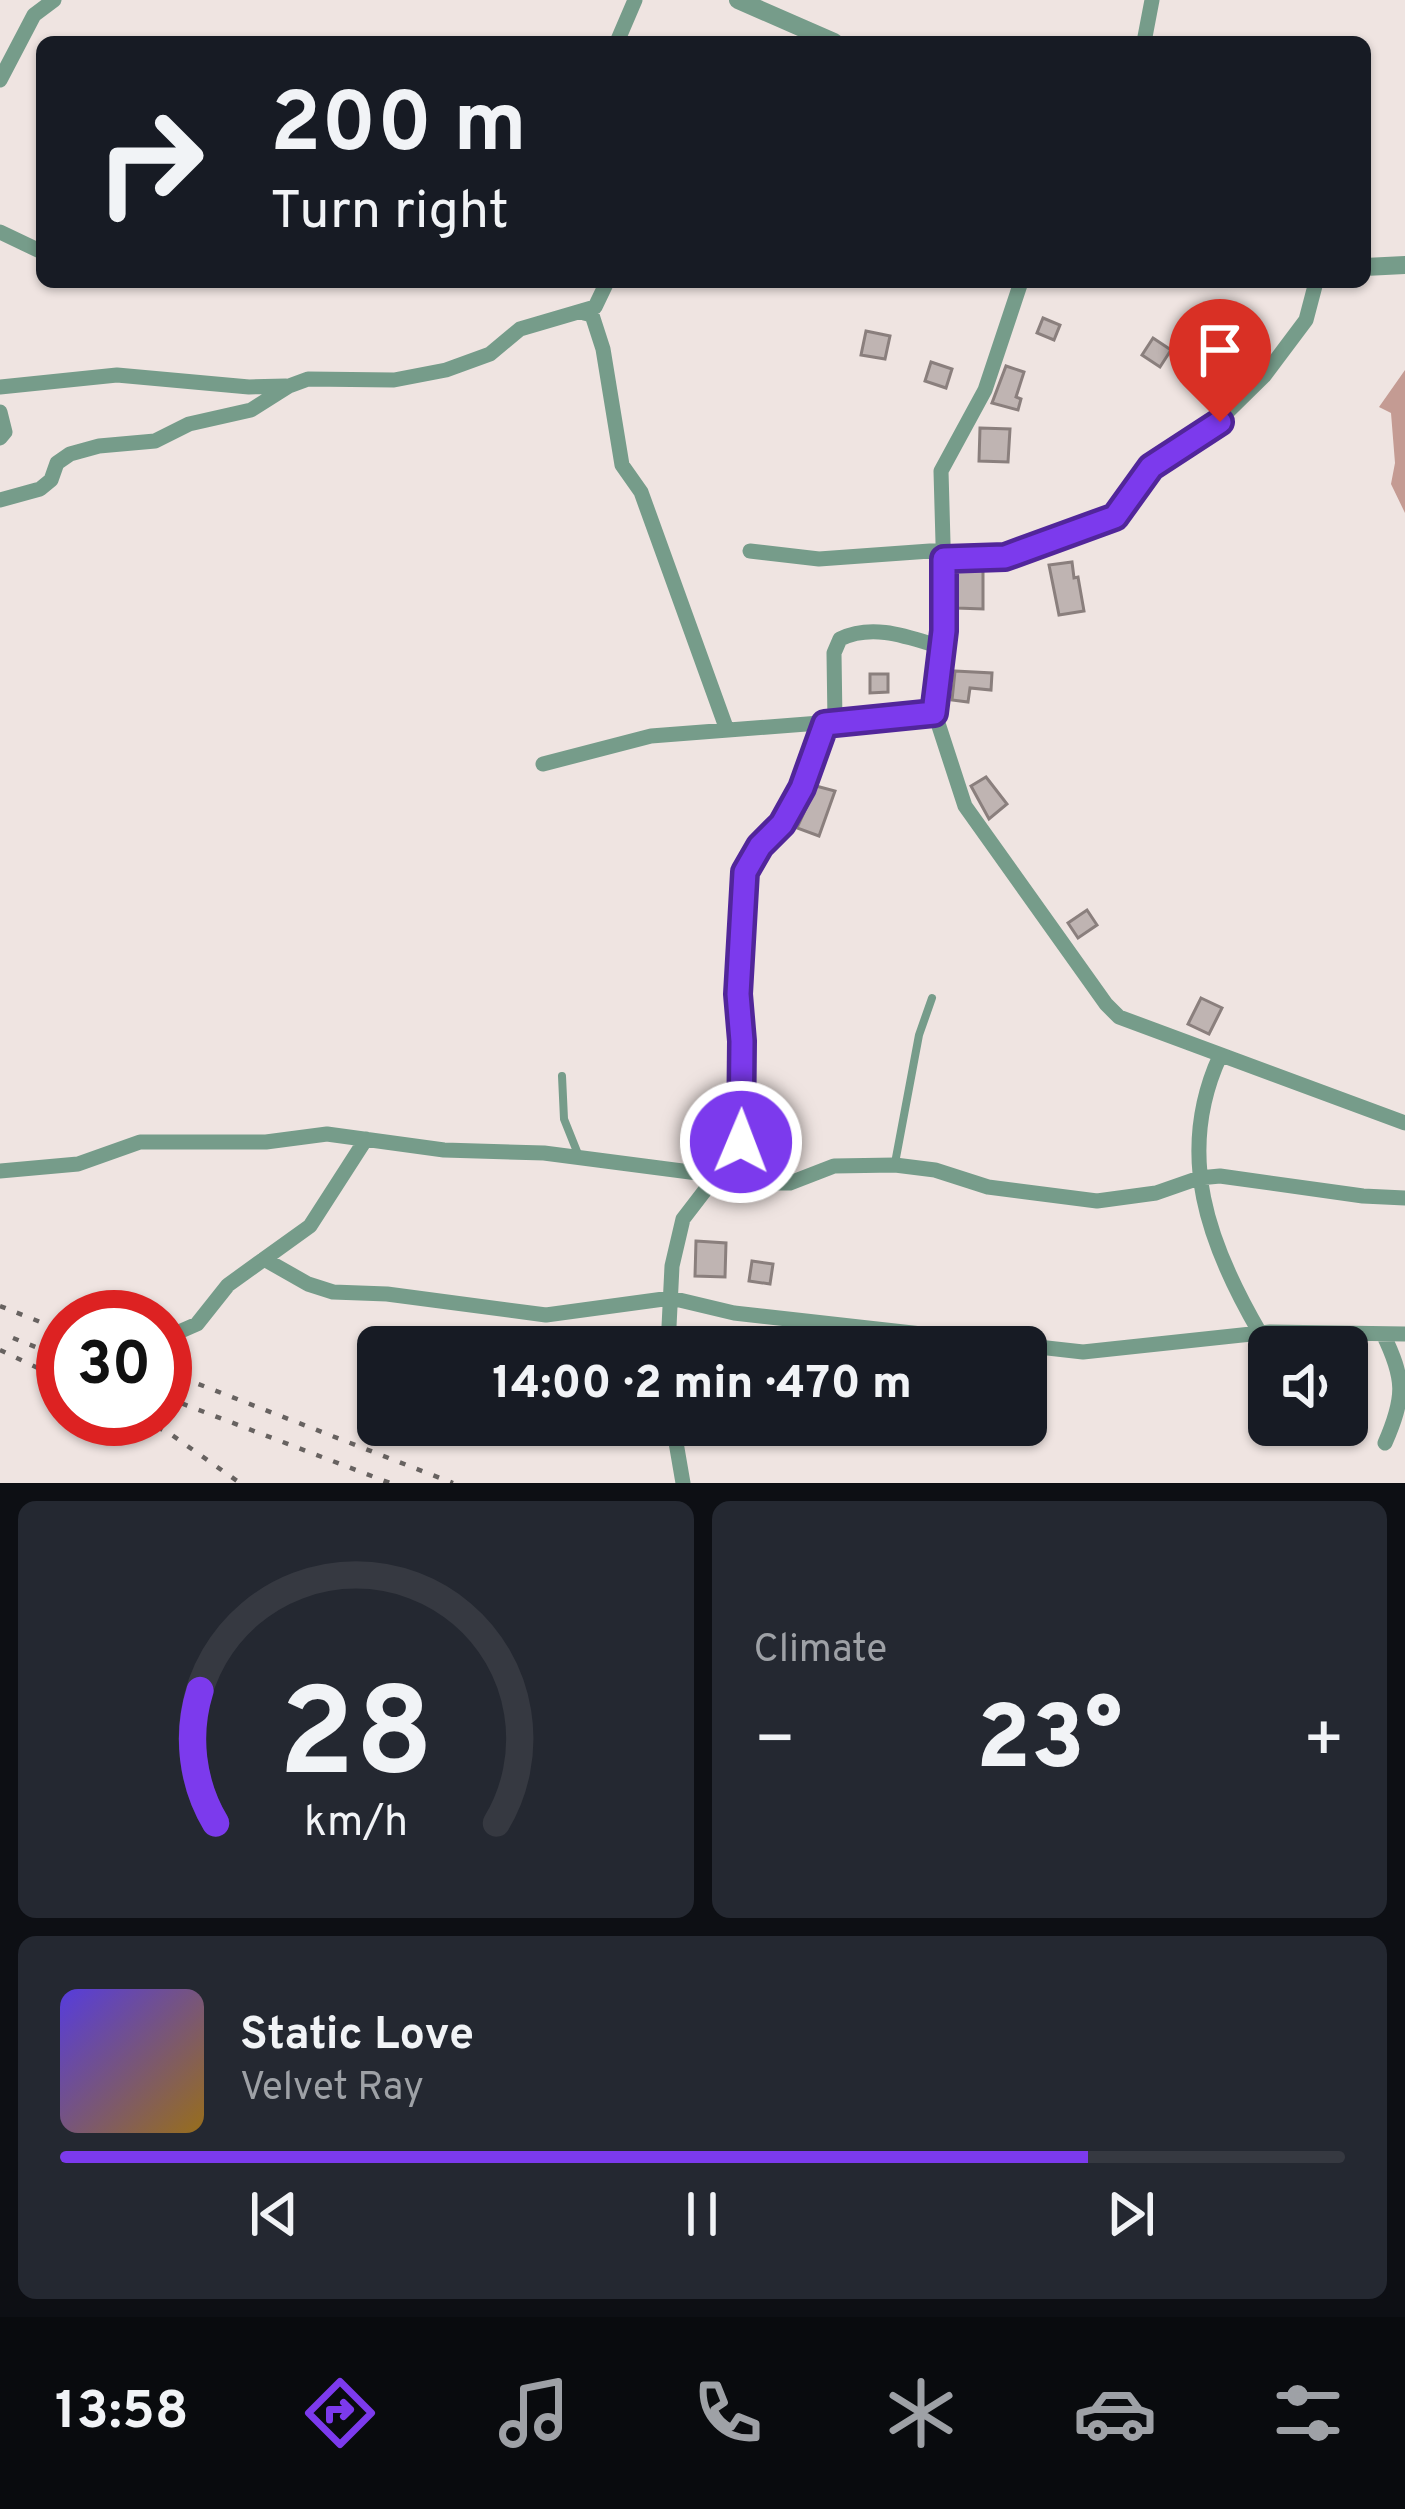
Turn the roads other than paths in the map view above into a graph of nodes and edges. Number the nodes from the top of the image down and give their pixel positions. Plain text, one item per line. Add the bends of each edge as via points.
1 (54, 0) edge
2 (635, 0) edge
3 (738, 0) edge
4 (1152, 0) edge
5 (620, 36) edge
6 (820, 36) edge
7 (1145, 36) edge
8 (0, 80) edge
9 (0, 232) edge
10 (36, 249) edge
11 (1405, 265) edge
12 (1371, 267) edge
13 (604, 288) edge
14 (1019, 288) edge
15 (1314, 288) edge
16 (584, 313) junction
17 (289, 386) junction
18 (0, 387) edge
19 (0, 412) edge
20 (0, 438) edge
21 (0, 500) edge
22 (750, 551) dead end
23 (944, 554) junction
24 (941, 647) junction
25 (934, 713) junction
26 (830, 723) junction
27 (728, 730) junction
28 (543, 764) dead end
29 (932, 998) dead end
30 (1220, 1056) junction
31 (562, 1076) dead end
32 (1405, 1123) edge
33 (366, 1139) junction
34 (584, 1159) junction
35 (895, 1165) junction
36 (0, 1171) edge
37 (716, 1176) junction
38 (1199, 1178) junction
39 (1405, 1198) edge
40 (264, 1258) junction
41 (671, 1298) junction
42 (669, 1326) edge
43 (1255, 1326) edge
44 (192, 1328) edge
45 (1248, 1334) edge
46 (1368, 1334) edge
47 (1383, 1334) junction
48 (1405, 1334) edge
49 (1385, 1443) dead end
50 (677, 1446) edge
51 (683, 1483) edge

1 - 8 street via 34,15
2 - 5 street
3 - 6 street
4 - 7 street
9 - 10 street
11 - 12 street
13 - 16 street
14 - 23 street via 985,390 944,460
15 - 23 street via 1306,320 1264,376 1204,435 1151,467 1115,517 1005,557
16 - 17 street via 520,329 490,354 446,370
16 - 27 street via 592,315 603,349 622,465 641,492
17 - 18 street via 117,375
17 - 21 street via 251,410 155,441 70,454 40,489
19 - 20 street
22 - 23 street via 819,559
23 - 24 street
24 - 25 street
24 - 26 street via 878,631 840,639
25 - 26 street
25 - 30 street via 965,806 1106,1004 1138,1027
26 - 27 street
26 - 37 street via 782,824 745,872 740,1151
27 - 28 street via 651,736
29 - 35 lane
30 - 32 street
30 - 38 street via 1200,1105
31 - 34 lane via 568,1135
33 - 34 street
33 - 36 street via 140,1142 78,1164
33 - 40 street via 319,1216
34 - 37 street
35 - 37 street via 834,1166 790,1183
35 - 38 street via 1097,1202
37 - 41 street via 683,1219
38 - 39 street
38 - 43 street via 1228,1277
40 - 41 street via 325,1290 546,1315
40 - 44 street
41 - 42 street
41 - 45 street via 755,1316 1083,1352
46 - 47 street
47 - 48 street
47 - 49 street via 1404,1391
50 - 51 street

